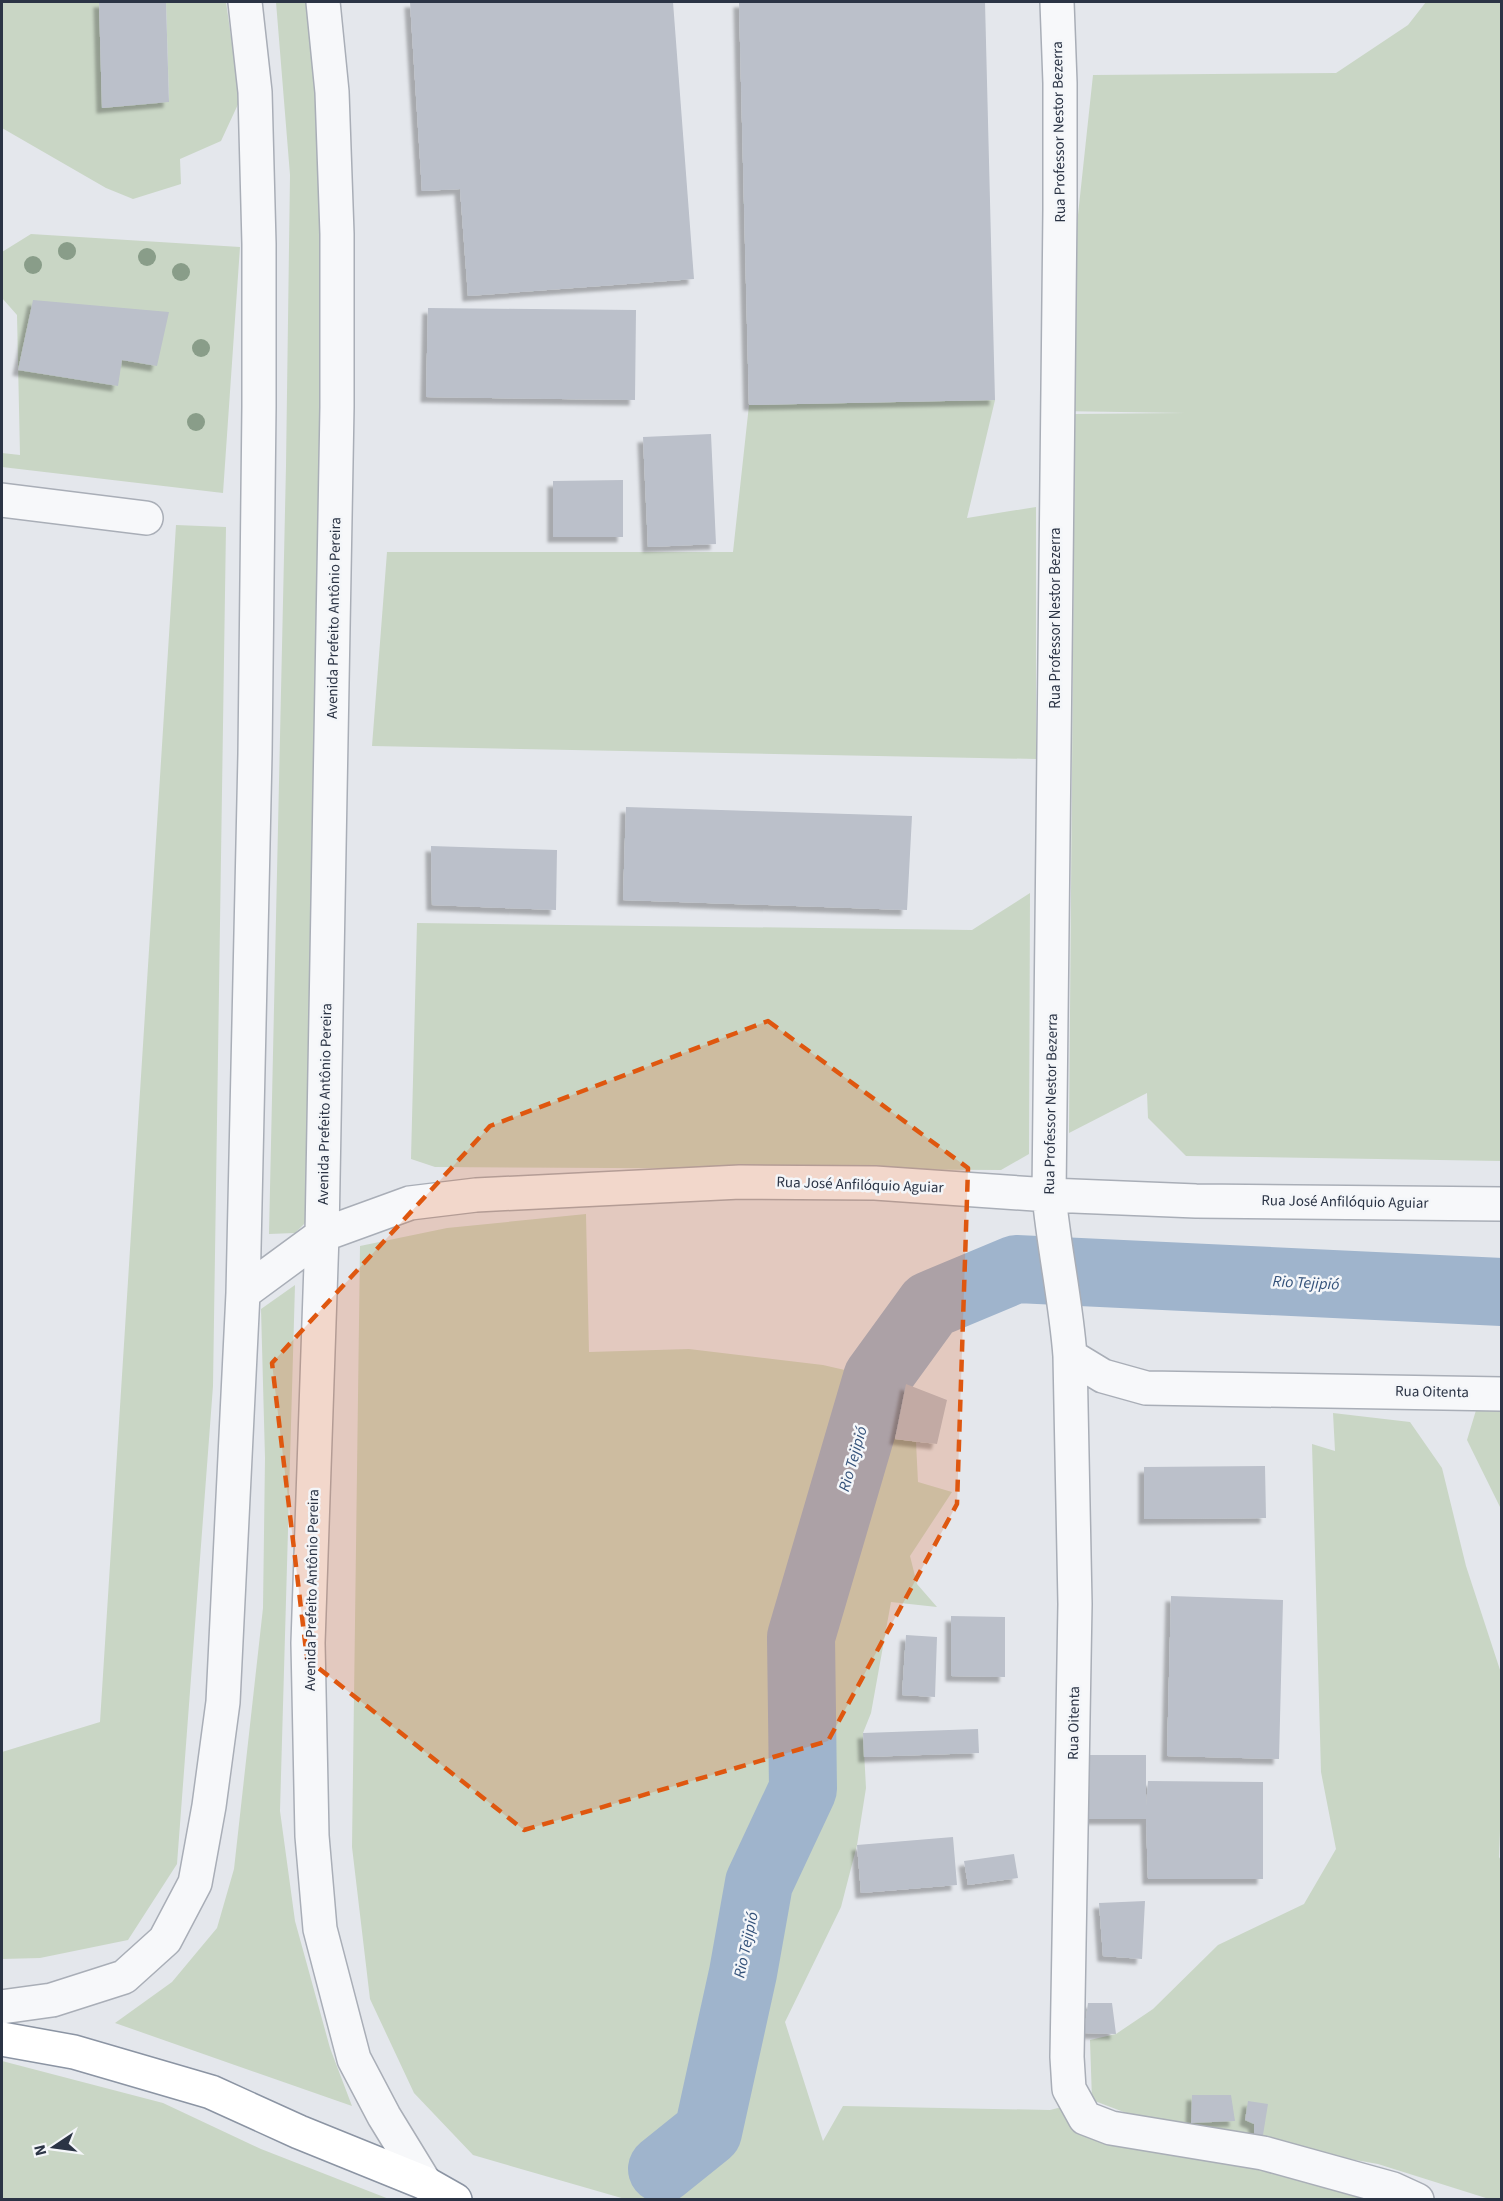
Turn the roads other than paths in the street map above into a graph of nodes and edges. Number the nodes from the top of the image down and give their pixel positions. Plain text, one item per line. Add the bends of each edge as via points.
1 (245, 2) edge
2 (323, 2) edge
3 (1057, 2) edge
4 (2, 500) edge
5 (146, 518) dead end
6 (1049, 1195) junction
7 (1502, 1204) edge
8 (322, 1235) junction
9 (243, 1293) junction
10 (1065, 1299) joint
11 (1070, 1356) junction
12 (1502, 1394) edge
13 (2, 2007) edge
14 (2, 2039) edge
15 (426, 2183) junction
16 (455, 2199) edge
17 (1418, 2199) edge

1 - 9 street via 255,92 259,408
2 - 8 street, Avenida Prefeito Antônio Pereira via 333,104 337,407
3 - 6 street, Rua Professor Nestor Bezerra via 1060,198
4 - 5 street
6 - 7 street, Rua José Anfilóquio Aguiar via 1196,1201
6 - 8 street, Rua José Anfilóquio Aguiar via 875,1183 751,1182 488,1194 410,1203
6 - 10 street, Rua Professor Nestor Bezerra
8 - 9 street, Rua José Anfilóquio Aguiar
8 - 15 street, Avenida Prefeito Antônio Pereira via 308,1643 312,1836 320,1929 354,2059
9 - 13 street via 223,1702 195,1883 165,1940 123,1977 52,2000
10 - 11 street, Rua Oitenta
11 - 12 street, Rua Oitenta via 1103,1376 1146,1388
11 - 17 street, Rua Oitenta via 1075,1604 1069,2089 1085,2118 1111,2128 1263,2153
14 - 15 highway via 74,2052 211,2092
15 - 16 highway

